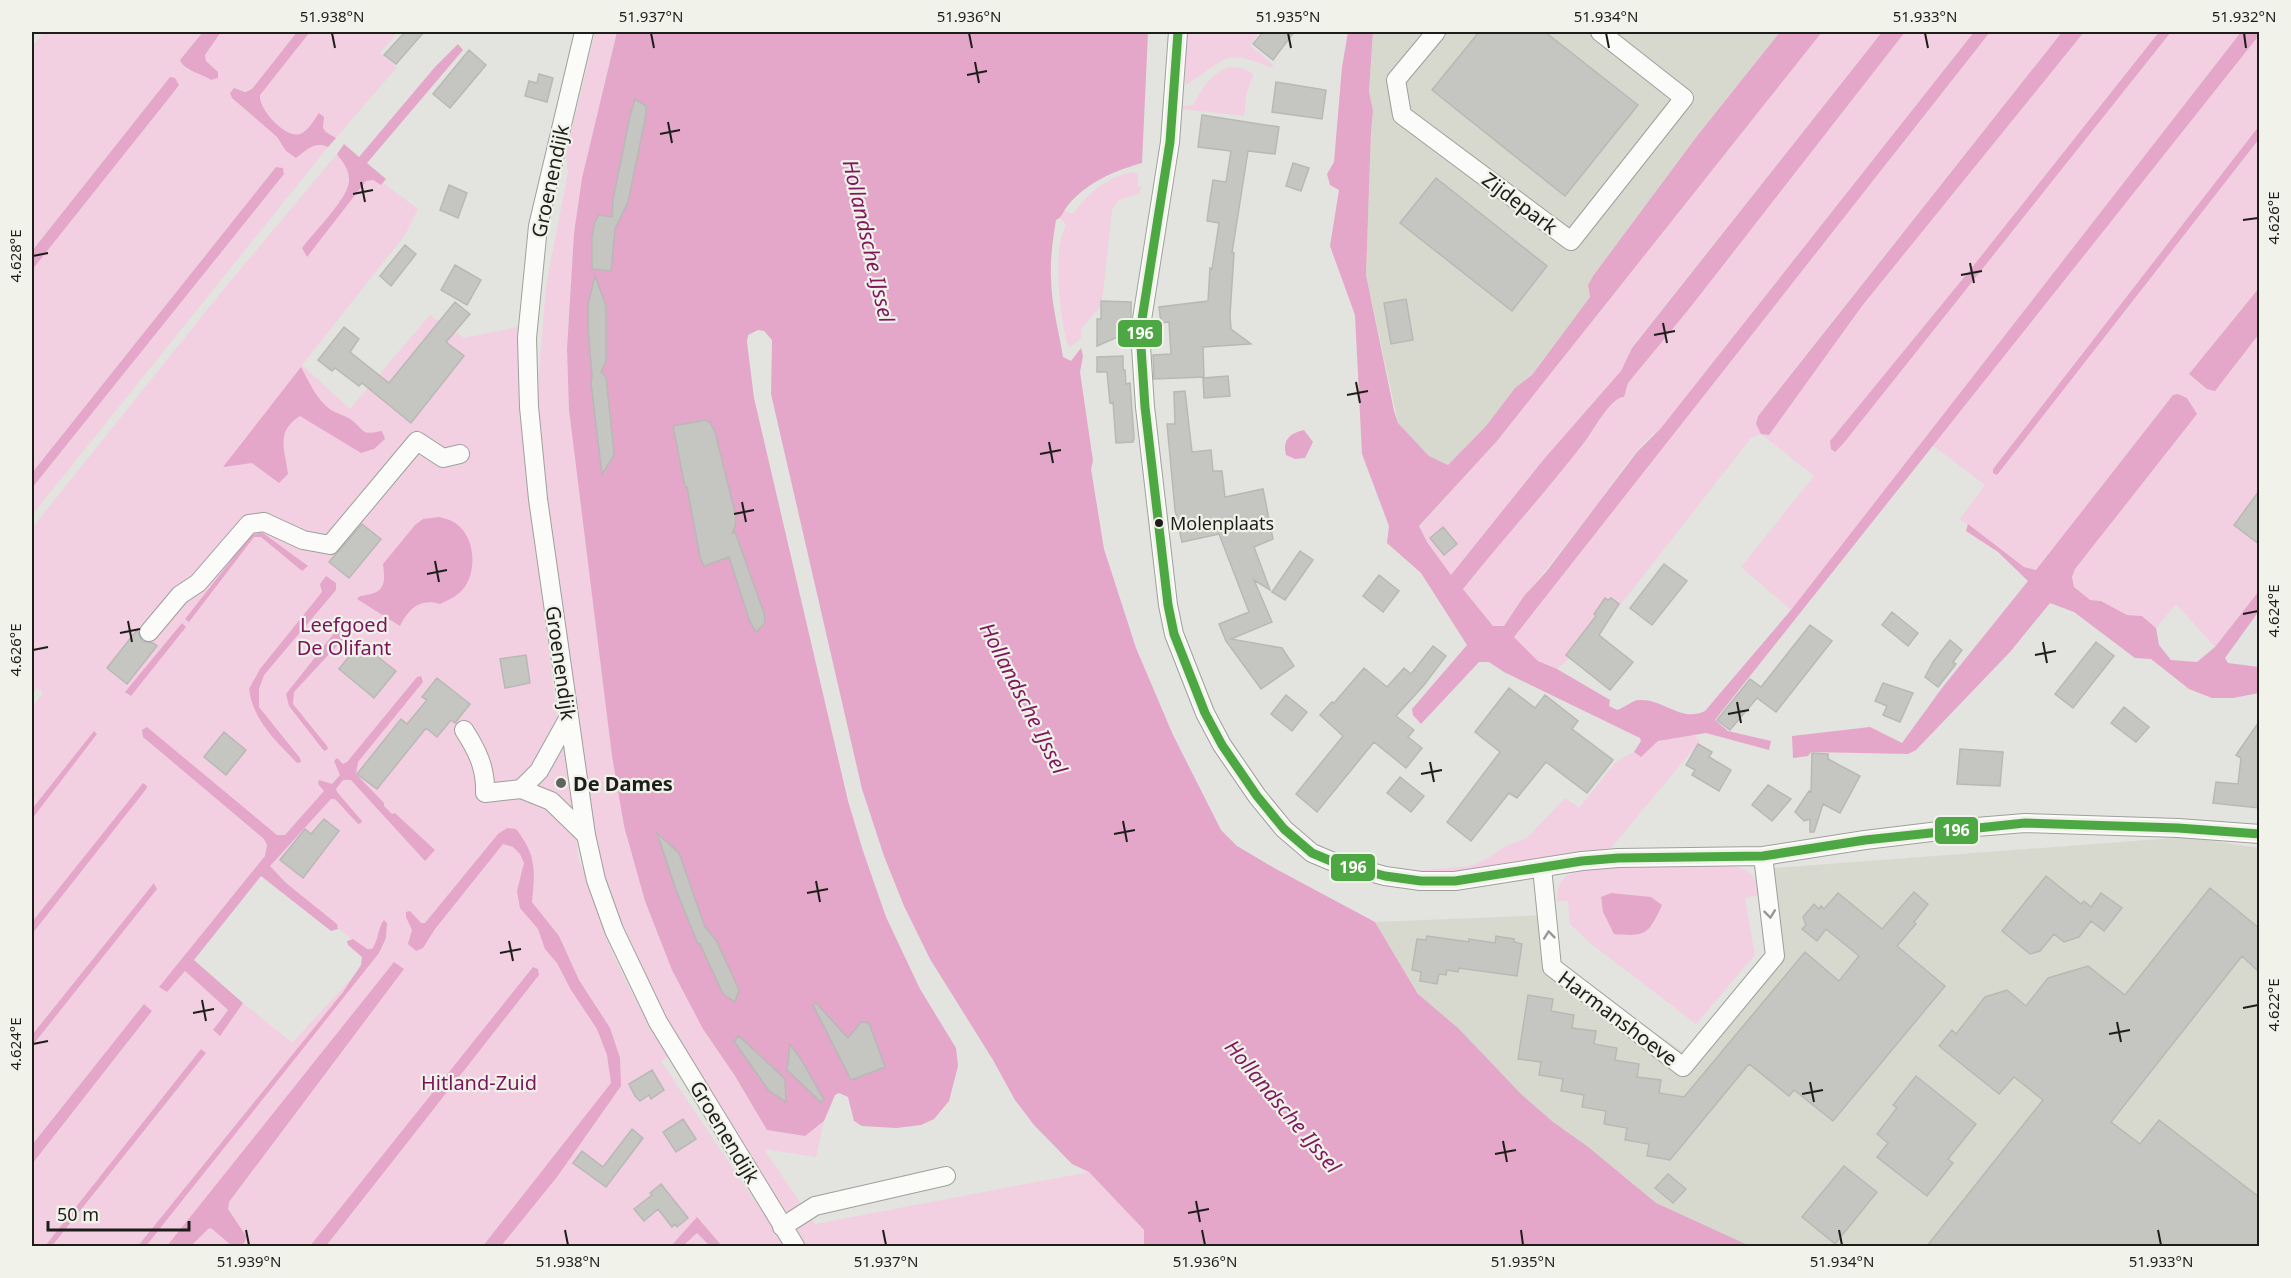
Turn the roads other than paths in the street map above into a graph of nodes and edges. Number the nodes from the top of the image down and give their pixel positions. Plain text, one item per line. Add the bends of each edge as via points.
1 (584, 32) edge
2 (1178, 32) edge
3 (1436, 32) edge
4 (1600, 32) edge
5 (460, 454) dead end
6 (149, 632) dead end
7 (569, 717) junction
8 (464, 730) dead end
9 (521, 789) junction
10 (2259, 834) edge
11 (586, 835) junction
12 (1764, 856) junction
13 (1542, 868) junction
14 (946, 1176) dead end
15 (782, 1227) junction
16 (795, 1246) edge

1 - 7 street, Groenendijk via 538,226 527,338 538,499
2 - 13 street via 1170,142 1140,347 1168,605 1174,634 1205,713 1257,796 1284,829 1312,853 1375,873 1421,881 1455,881
3 - 4 street, Zijdepark via 1396,80 1402,115 1571,242 1684,98
5 - 6 street via 442,458 417,441 330,545 303,540 264,522 249,524
7 - 9 street via 539,771
7 - 11 street, Groenendijk
8 - 9 street via 478,750 485,793
9 - 11 street via 551,801
10 - 12 street via 2025,824 1964,828
11 - 15 street, Groenendijk via 596,880 614,930 658,1022
12 - 13 street via 1618,858
12 -> 13 street, Harmanshoeve via 1775,956 1683,1067 1552,967
14 - 15 street via 815,1206
15 - 16 street, Groenendijk

